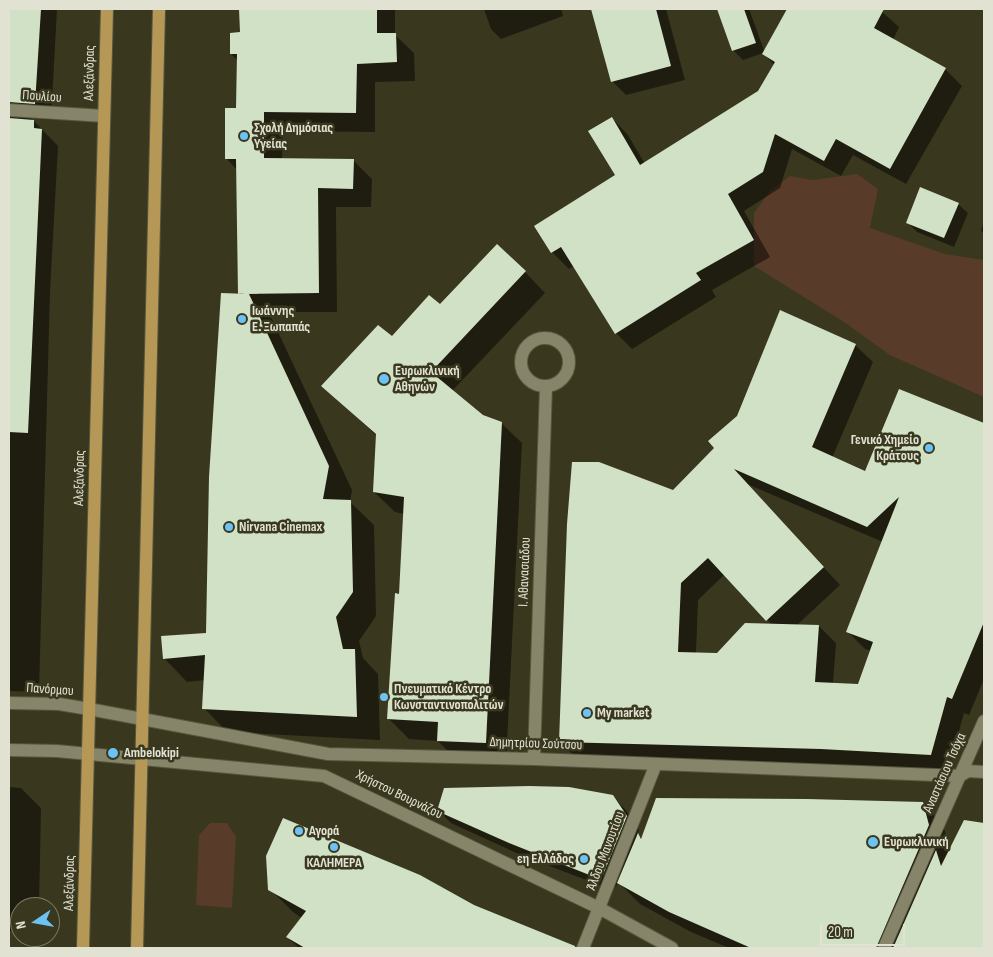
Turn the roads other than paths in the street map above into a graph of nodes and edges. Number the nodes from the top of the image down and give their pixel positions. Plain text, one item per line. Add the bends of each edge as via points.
1 (107, 9) edge
2 (159, 9) edge
3 (9, 110) edge
4 (104, 116) junction
5 (546, 386) dead end
6 (9, 703) edge
7 (90, 709) junction
8 (142, 719) junction
9 (984, 721) edge
10 (9, 750) edge
11 (88, 754) junction
12 (142, 759) junction
13 (534, 759) junction
14 (656, 764) junction
15 (984, 772) edge
16 (960, 776) junction
17 (599, 908) junction
18 (83, 948) edge
19 (137, 948) edge
20 (583, 948) edge
21 (672, 948) edge
22 (884, 948) edge

1 - 4 main road, Αλεξάνδρας
2 - 8 main road
3 - 4 street, Πουλίου
4 - 7 main road, Αλεξάνδρας
5 - 13 street, Ι. Αθανασιάδου
6 - 7 street, Πανόρμου via 59,704
7 - 8 street, Δημητρίου Σούτσου
7 - 11 main road, Αλεξάνδρας
8 - 12 main road
8 - 13 street, Δημητρίου Σούτσου via 328,754
9 - 16 street, Αναστάσιου Τσόχα
10 - 11 street
11 - 12 street, Χρήστου Βουρνάζου
11 - 18 main road, Αλεξάνδρας
12 - 17 street, Χρήστου Βουρνάζου via 324,776
12 - 19 main road
13 - 14 street, Δημητρίου Σούτσου
14 - 16 street, Δημητρίου Σούτσου
14 - 17 street, Άλδου Μανουτίου
15 - 16 street, Δημητρίου Σούτσου via 968,771
16 - 22 street, Αναστάσιου Τσόχα
17 - 20 street, Άλδου Μανουτίου
17 - 21 street, Χρήστου Βουρνάζου

